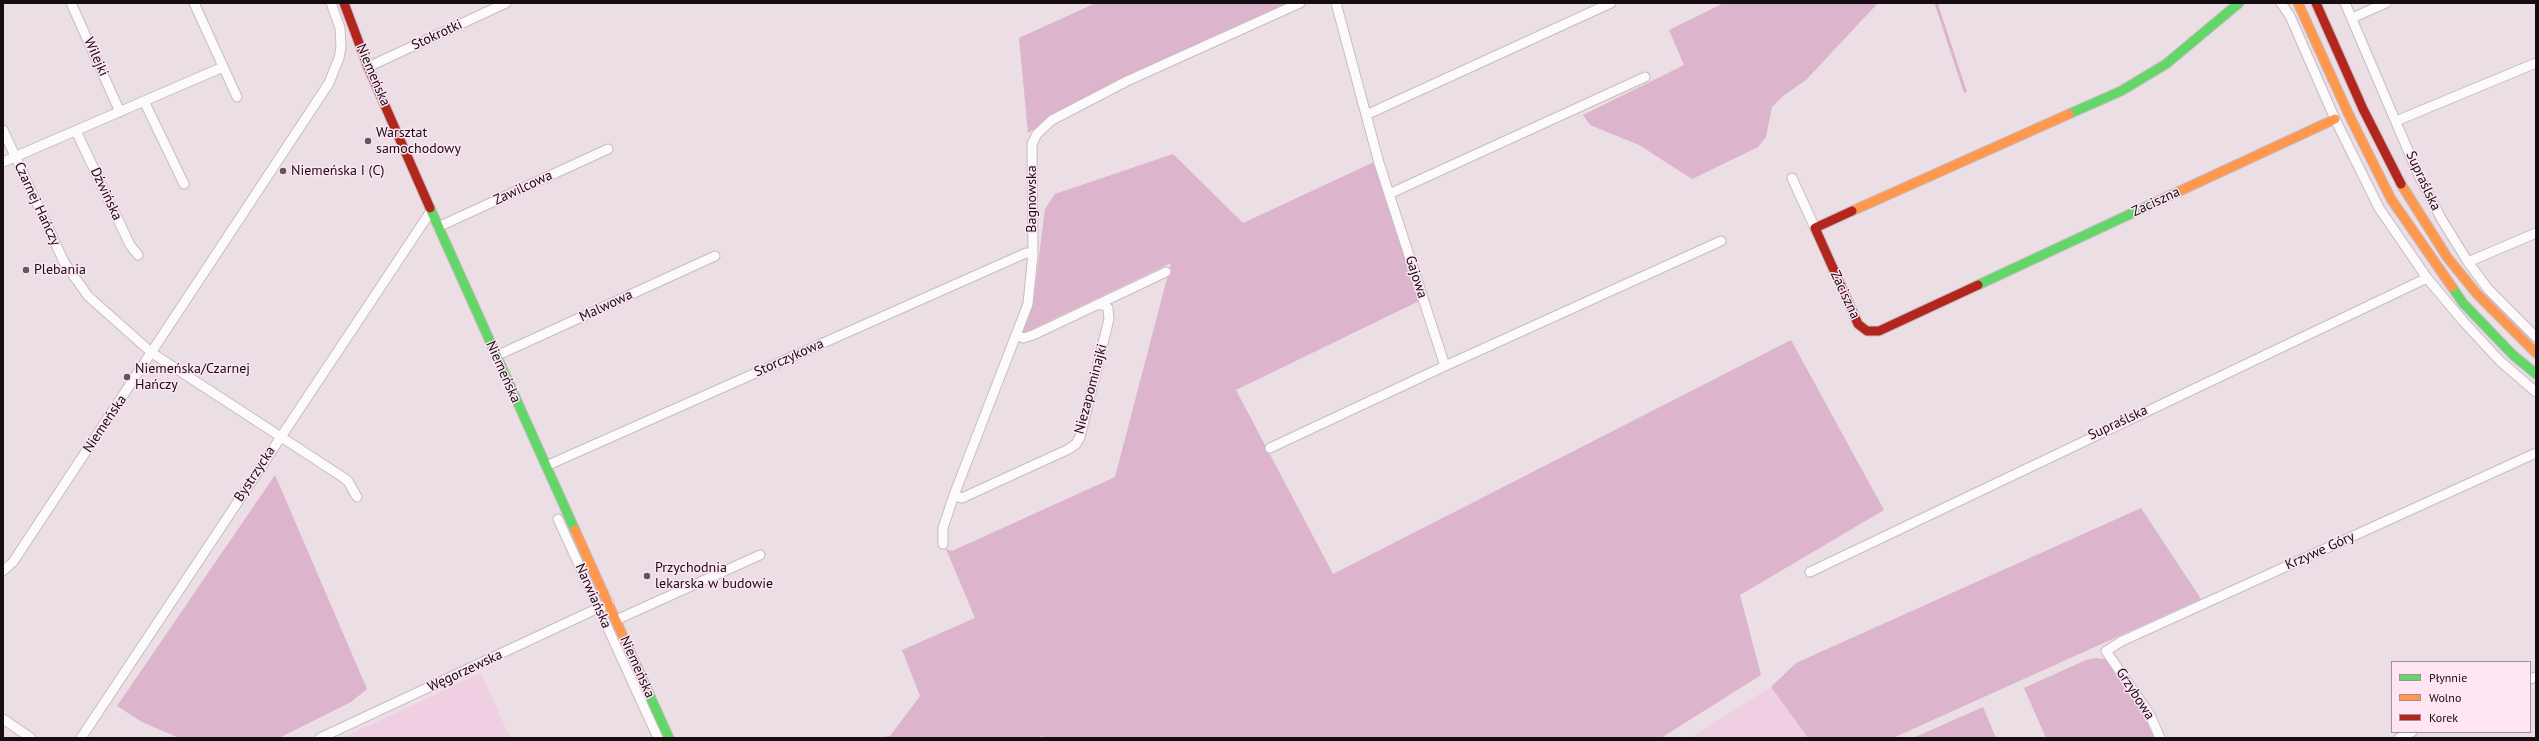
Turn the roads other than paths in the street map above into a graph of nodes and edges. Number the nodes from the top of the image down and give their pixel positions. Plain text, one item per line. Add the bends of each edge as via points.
1 (71, 3) edge
2 (194, 3) edge
3 (331, 3) edge
4 (344, 3) edge
5 (506, 3) edge
6 (1300, 3) edge
7 (1336, 3) edge
8 (1611, 3) edge
9 (2239, 3) edge
10 (2281, 3) edge
11 (2298, 3) edge
12 (2316, 3) edge
13 (2345, 3) edge
14 (2386, 3) edge
15 (2352, 18) junction
16 (2536, 63) edge
17 (223, 67) junction
18 (368, 67) junction
19 (1645, 77) dead end
20 (237, 97) dead end
21 (144, 101) junction
22 (120, 112) junction
23 (1366, 115) junction
24 (2335, 119) junction
25 (2396, 121) junction
26 (3, 130) edge
27 (76, 131) junction
28 (608, 149) dead end
29 (15, 157) junction
30 (3, 162) edge
31 (1792, 178) dead end
32 (184, 184) dead end
33 (1389, 194) junction
34 (431, 210) junction
35 (438, 227) junction
36 (1815, 228) junction
37 (2536, 233) edge
38 (1721, 241) dead end
39 (1033, 254) junction
40 (138, 255) dead end
41 (716, 256) dead end
42 (2468, 262) junction
43 (1166, 272) dead end
44 (2427, 278) junction
45 (1096, 305) junction
46 (1017, 335) junction
47 (2536, 337) edge
48 (152, 353) junction
49 (2536, 353) edge
50 (496, 356) junction
51 (1444, 366) junction
52 (2536, 374) edge
53 (2536, 392) edge
54 (279, 438) junction
55 (1270, 448) dead end
56 (2536, 453) edge
57 (546, 466) junction
58 (954, 495) junction
59 (357, 497) dead end
60 (558, 519) dead end
61 (943, 544) dead end
62 (760, 556) dead end
63 (3, 571) edge
64 (1810, 572) dead end
65 (609, 603) junction
66 (599, 608) junction
67 (616, 620) junction
68 (2106, 651) joint
69 (3, 720) edge
70 (2410, 733) edge
71 (32, 738) edge
72 (81, 738) edge
73 (320, 738) edge
74 (658, 738) edge
75 (669, 738) edge
76 (2160, 738) edge
77 (2399, 738) edge

1 - 22 street, Wilejki
2 - 17 street
3 - 48 street, Niemeńska via 340,28 341,47 333,76
4 - 18 street, Niemeńska
5 - 18 street, Stokrotki
6 - 39 street, Bagnowska via 1127,81 1052,120 1037,134 1032,144
7 - 23 street, Gajowa
8 - 23 street
9 - 36 street via 2166,64 2121,91
10 - 24 street via 2290,16
11 - 52 street via 2391,199 2463,303 2513,355
12 - 49 street via 2363,109 2405,192 2447,257 2477,294
13 - 15 street, Supraślska
14 - 15 street
15 - 25 street, Supraślska
16 - 25 street
17 - 20 street
17 - 21 street
18 - 34 street, Niemeńska
19 - 33 street
21 - 22 street
21 - 32 street
22 - 27 street
23 - 33 street, Gajowa
24 - 36 street, Zaciszna via 1879,331 1866,331 1858,324
24 - 44 street via 2379,208
25 - 42 street, Supraślska via 2419,176
26 - 29 street, Czarnej Hańczy
27 - 29 street
27 - 40 street, Dźwińska via 130,244
28 - 35 street, Zawilcowa
29 - 30 street
29 - 48 street, Czarnej Hańczy via 76,280 104,313
31 - 36 street
33 - 51 street, Gajowa
34 - 35 street, Niemeńska
34 - 54 street, Bystrzycka
35 - 50 street, Niemeńska
37 - 42 street
38 - 51 street
39 - 46 street, Bagnowska via 1028,304
39 - 57 street, Storczykowa via 1026,253
41 - 50 street, Malwowa
42 - 47 street, Supraślska via 2488,289
43 - 45 street
44 - 53 street via 2500,361
44 - 64 street, Supraślska
45 - 46 street via 1033,335 1023,338
45 - 58 street, Niezapominajki via 1108,308 1109,319 1080,437 1076,444 962,498
46 - 58 street, Bagnowska
48 - 54 street, Czarnej Hańczy
48 - 63 street, Niemeńska via 13,562
50 - 57 street, Niemeńska
51 - 55 street
54 - 59 street, Czarnej Hańczy via 348,481
54 - 72 street, Bystrzycka
56 - 68 street, Krzywe Góry via 2129,638
57 - 65 street, Niemeńska
58 - 61 street, Bagnowska via 943,528
60 - 66 street, Narwiańska
62 - 67 street
65 - 66 street, Węgorzewska
65 - 67 street, Niemeńska
66 - 73 street, Węgorzewska
66 - 74 street, Narwiańska
67 - 75 street, Niemeńska
68 - 76 street, Grzybowa via 2150,715
69 - 71 street
70 - 77 street

